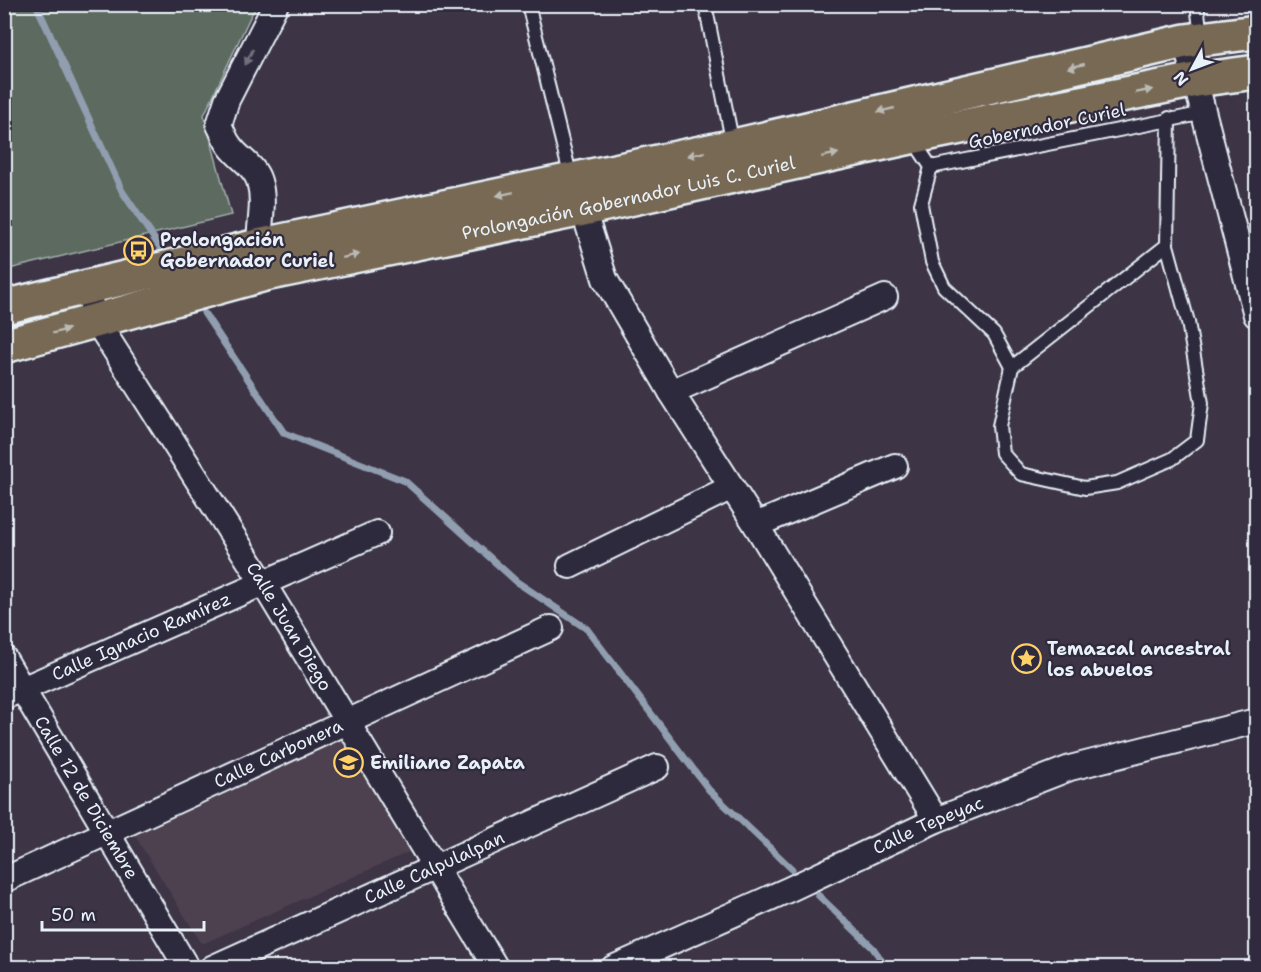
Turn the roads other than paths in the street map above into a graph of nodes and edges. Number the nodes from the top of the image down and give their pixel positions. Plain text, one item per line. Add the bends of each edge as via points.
1 (276, 4) edge
2 (528, 4) edge
3 (705, 4) edge
4 (1197, 4) edge
5 (1257, 32) edge
6 (1193, 39) junction
7 (1257, 72) edge
8 (1197, 80) junction
9 (1205, 113) junction
10 (1169, 118) junction
11 (911, 137) junction
12 (734, 146) junction
13 (931, 167) junction
14 (577, 194) junction
15 (1167, 245) junction
16 (261, 260) junction
17 (85, 286) junction
18 (885, 297) dead end
19 (4, 307) edge
20 (1257, 315) edge
21 (97, 322) junction
22 (4, 346) edge
23 (1012, 367) junction
24 (671, 392) junction
25 (895, 466) dead end
26 (732, 488) junction
27 (756, 525) junction
28 (377, 533) dead end
29 (570, 566) dead end
30 (263, 583) junction
31 (551, 628) dead end
32 (4, 658) edge
33 (14, 693) edge
34 (1257, 721) edge
35 (347, 722) junction
36 (657, 767) dead end
37 (936, 820) junction
38 (108, 832) junction
39 (435, 867) junction
40 (4, 880) edge
41 (187, 968) edge
42 (212, 968) edge
43 (496, 968) edge
44 (613, 968) edge

1 -> 16 street via 227,100 219,125 230,146 254,170 260,183
2 - 14 lane
3 - 12 lane
4 - 6 lane
5 - 6 main road, Prolongación Gobernador Luis C. Curiel
6 - 8 street
6 -> 12 main road, Prolongación Gobernador Luis C. Curiel
7 - 8 main road, Prolongación Gobernador Luis C. Curiel
8 - 9 street
11 -> 8 main road, Prolongación Gobernador Luis C. Curiel
9 - 10 lane, Gobernador Curiel
9 - 20 street
10 - 13 lane, Gobernador Curiel
10 - 15 lane
11 - 13 lane
14 -> 11 main road, Prolongación Gobernador Luis C. Curiel
12 -> 14 main road, Prolongación Gobernador Luis C. Curiel
13 - 23 lane via 921,204 932,262 944,287 994,334
14 - 16 main road, Prolongación Gobernador Luis C. Curiel
14 - 24 street via 605,279
15 - 23 lane
15 - 23 lane via 1188,322 1202,403 1197,440 1172,459 1117,483 1085,488 1022,474 1002,453 999,426
16 - 17 main road, Prolongación Gobernador Luis C. Curiel
16 - 21 main road, Prolongación Gobernador Luis C. Curiel
17 - 19 main road, Prolongación Gobernador Luis C. Curiel
17 - 21 street, Calle Juan Diego
18 - 24 street
22 -> 21 main road, Prolongación Gobernador Luis C. Curiel
21 - 30 street, Calle Juan Diego
24 - 26 street
25 - 27 street
26 - 27 street
26 - 29 street
27 - 37 street
28 - 30 street, Calle Ignacio Ramírez
30 - 33 street, Calle Ignacio Ramírez
30 - 35 street, Calle Juan Diego
31 - 35 street, Calle Carbonera
32 - 33 street, Calle 12 de Diciembre
33 - 38 street, Calle 12 de Diciembre
34 - 37 street, Calle Tepeyac via 1070,768
35 - 38 street, Calle Carbonera
35 - 39 street, Calle Juan Diego
36 - 39 street, Calle Calpulalpan
37 - 44 street, Calle Tepeyac
38 - 40 street, Calle Carbonera
38 - 41 street, Calle 12 de Diciembre
39 - 42 street, Calle Calpulalpan
39 - 43 street, Calle Juan Diego

